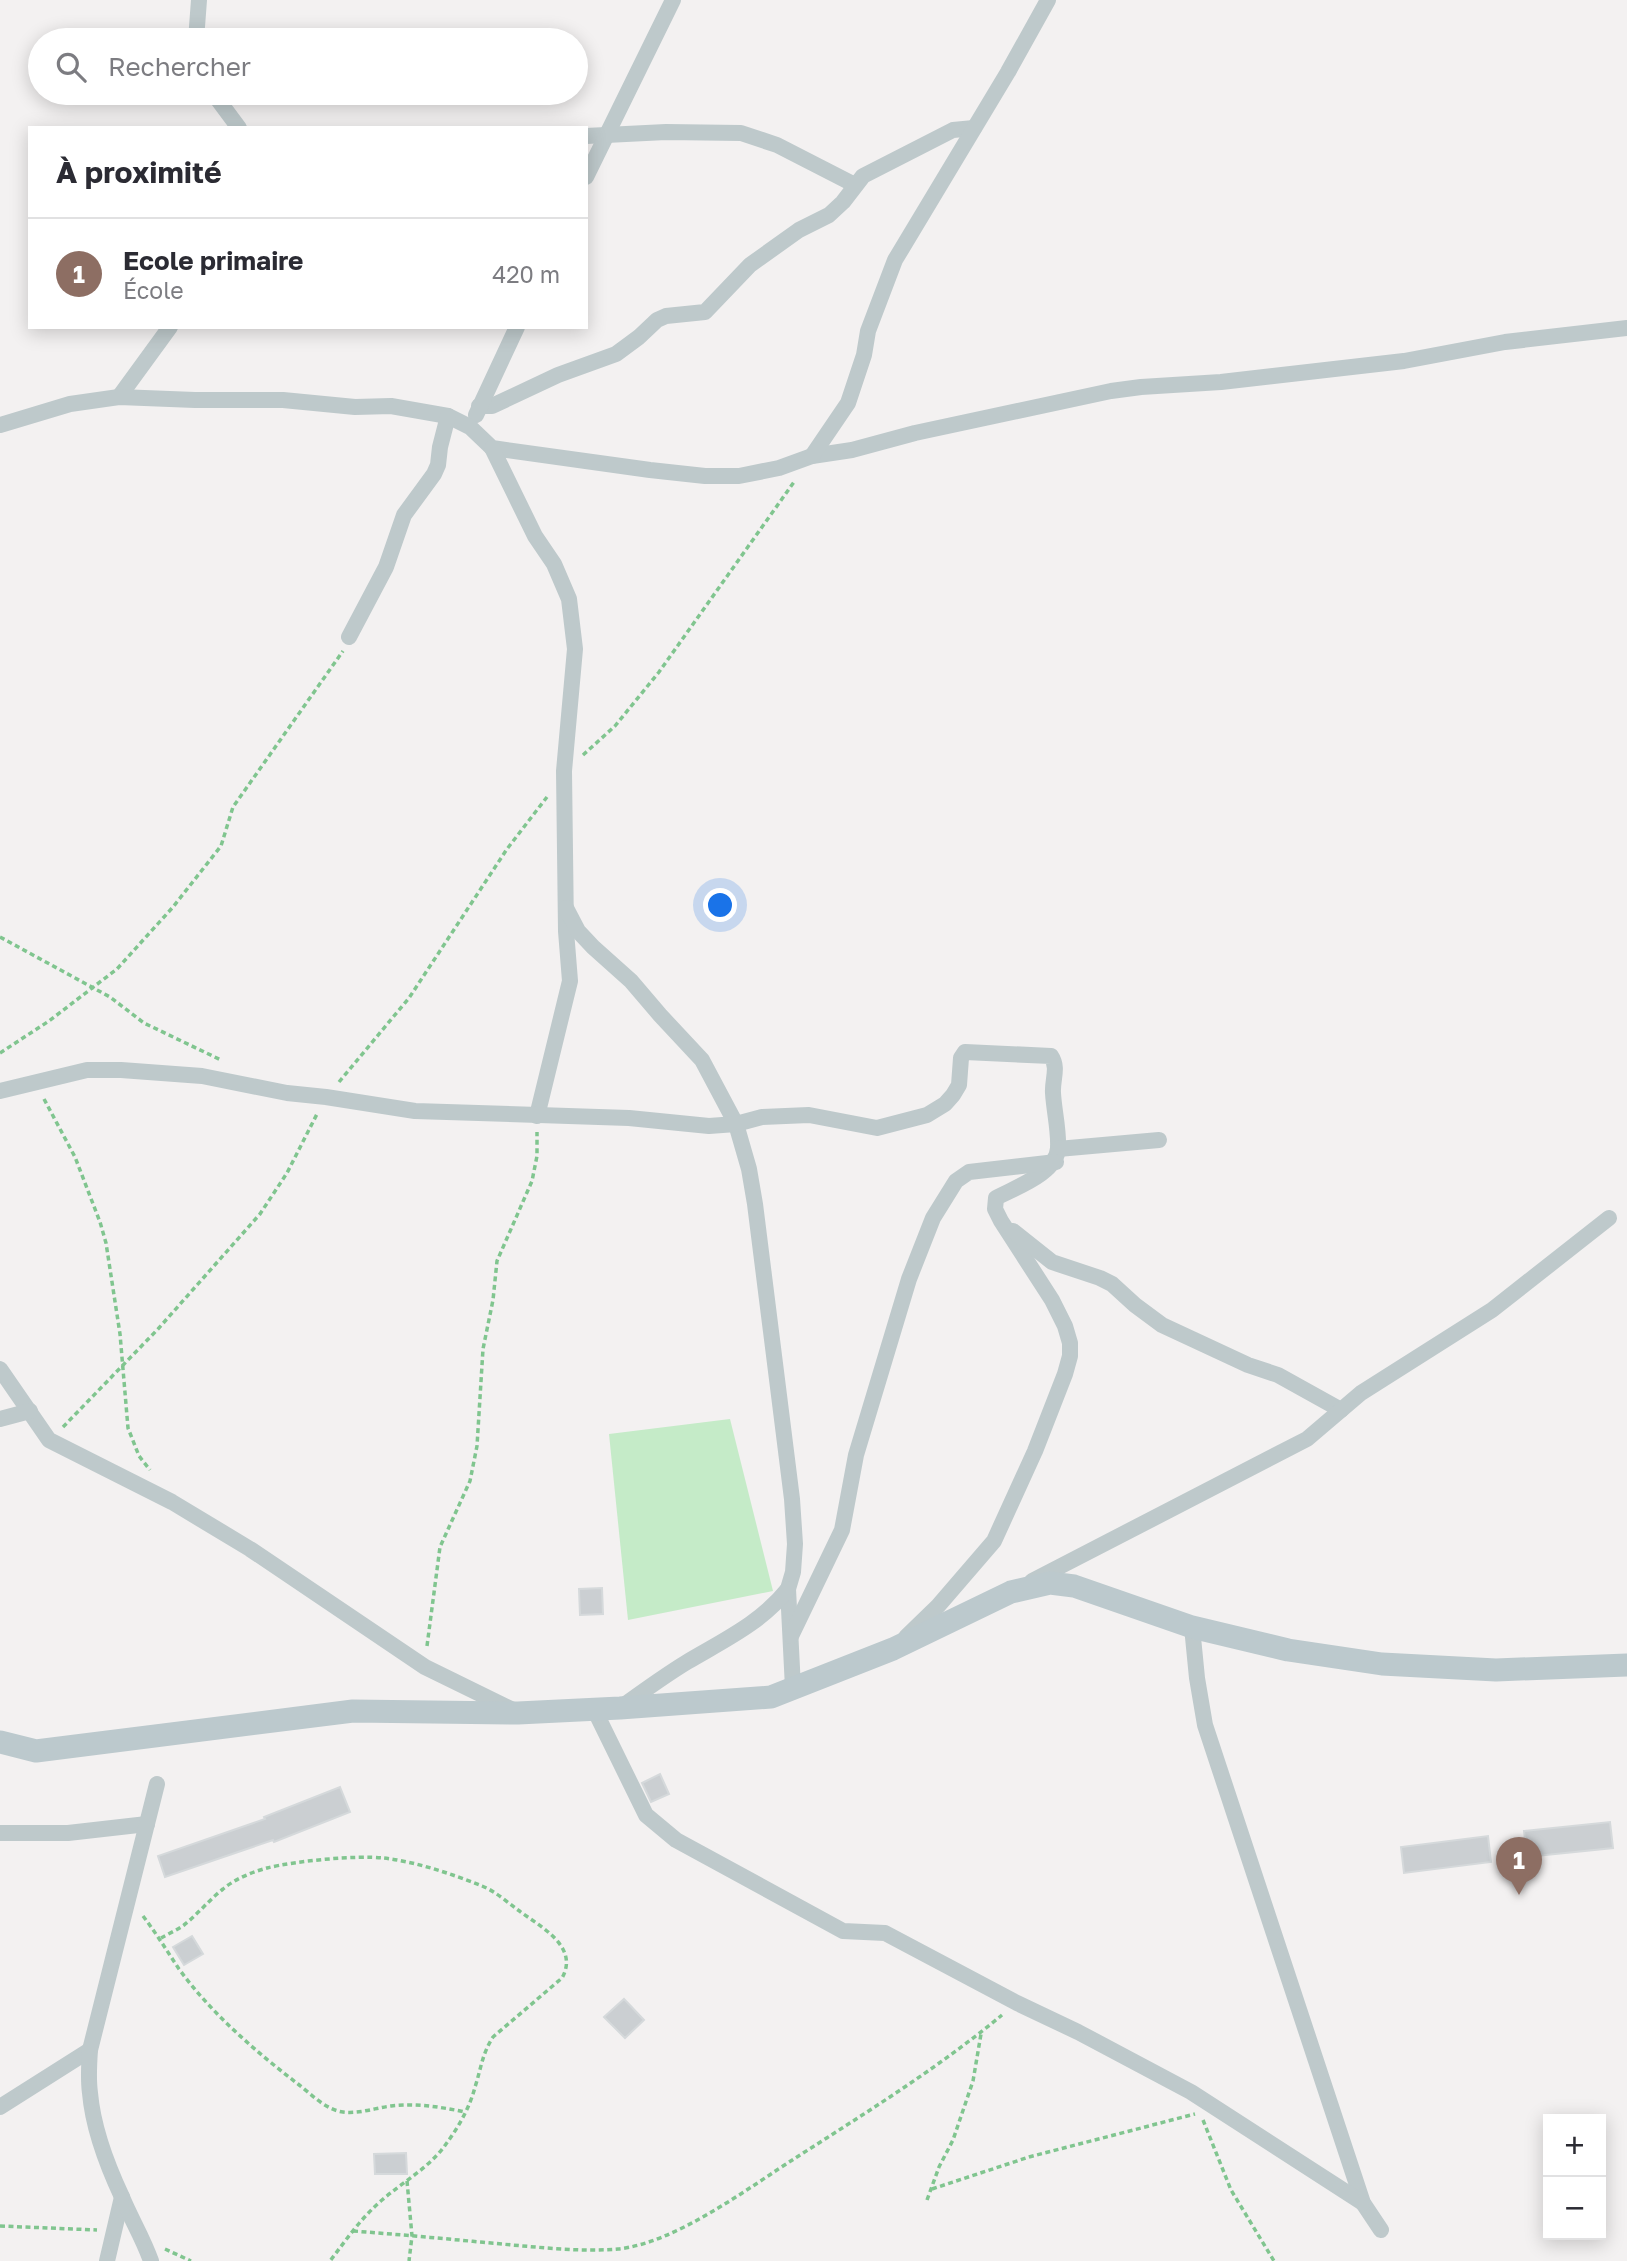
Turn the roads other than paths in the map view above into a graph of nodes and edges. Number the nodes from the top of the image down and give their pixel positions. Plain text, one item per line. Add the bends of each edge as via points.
1 (199, 0) edge
2 (673, 0) edge
3 (1048, 0) edge
4 (196, 28) edge
5 (222, 105) edge
6 (238, 126) edge
7 (974, 128) junction
8 (588, 136) edge
9 (606, 136) junction
10 (588, 173) edge
11 (855, 185) junction
12 (1627, 328) edge
13 (169, 329) edge
14 (516, 329) edge
15 (120, 397) junction
16 (480, 406) junction
17 (449, 416) junction
18 (0, 425) edge
19 (470, 427) junction
20 (492, 448) junction
21 (812, 456) junction
22 (349, 637) road end
23 (566, 908) junction
24 (0, 1091) edge
25 (537, 1116) junction
26 (736, 1124) junction
27 (1159, 1140) dead end
28 (1057, 1155) junction
29 (1609, 1218) dead end
30 (1001, 1221) junction
31 (0, 1369) edge
32 (1341, 1410) junction
33 (30, 1411) junction
34 (0, 1419) edge
35 (788, 1589) junction
36 (1011, 1592) junction
37 (1192, 1627) junction
38 (790, 1638) junction
39 (893, 1649) junction
40 (1627, 1665) edge
41 (793, 1688) junction
42 (594, 1709) junction
43 (620, 1709) junction
44 (518, 1713) junction
45 (0, 1742) edge
46 (157, 1784) dead end
47 (147, 1824) junction
48 (0, 1833) edge
49 (90, 2050) junction
50 (0, 2107) edge
51 (122, 2197) junction
52 (1363, 2203) junction
53 (1381, 2230) dead end
54 (107, 2261) edge
55 (151, 2261) edge

1 - 4 street
2 - 9 street
3 - 7 street
5 - 6 street
7 - 11 street via 953,130 934,139 863,176
7 - 21 street via 895,260 848,403
8 - 9 street
9 - 10 street
9 - 11 street via 741,133 777,145
11 - 16 street via 829,215 750,265 705,312 666,316 616,354 492,406
12 - 21 street via 1505,342 1404,361 1111,391
13 - 15 street
14 - 16 street
15 - 17 street via 391,406
15 - 18 street via 70,404
16 - 19 street
17 - 19 street
17 - 22 street via 434,474 404,515 389,559
19 - 20 street
20 - 21 street via 705,476 739,476
20 - 23 street via 569,599 575,649 564,771
23 - 25 street via 570,981
23 - 26 street via 585,939 631,981 702,1060
24 - 25 street via 88,1070 121,1070 202,1076 415,1111
25 - 26 street
26 - 28 street via 782,1115 808,1115 877,1128 896,1124 927,1115 953,1095 965,1052 1045,1055 1051,1056 1056,1069 1052,1091
26 - 35 street via 755,1204 792,1499 793,1572
27 - 28 street
28 - 30 street via 1047,1170 996,1198
28 - 38 street via 969,1172 956,1181 933,1218 909,1279 856,1455 842,1530
29 - 32 street via 1492,1310
30 - 32 street via 1052,1262 1112,1284 1162,1325 1278,1376
30 - 39 street via 1052,1300 1065,1326 1070,1356 1035,1451 994,1541
31 - 33 street
32 - 36 street via 1307,1439
33 - 34 street
33 - 44 street via 49,1440 172,1502 425,1667
35 - 38 street
35 - 43 street via 753,1623 666,1675
36 - 37 street via 1050,1583 1074,1586
36 - 39 street
37 - 40 street via 1288,1650 1382,1664 1496,1670
37 - 52 street via 1205,1725
38 - 41 street
39 - 41 street
41 - 43 street via 759,1698
42 - 43 street
42 - 44 street
42 - 52 street via 646,1815 676,1840 843,1931 885,1933 1078,2032 1191,2092
44 - 45 street via 353,1711 36,1751
46 - 47 street
47 - 48 street
47 - 49 street
49 - 50 street
49 - 51 street via 89,2092 95,2123
51 - 54 street
51 - 55 street
52 - 53 street

